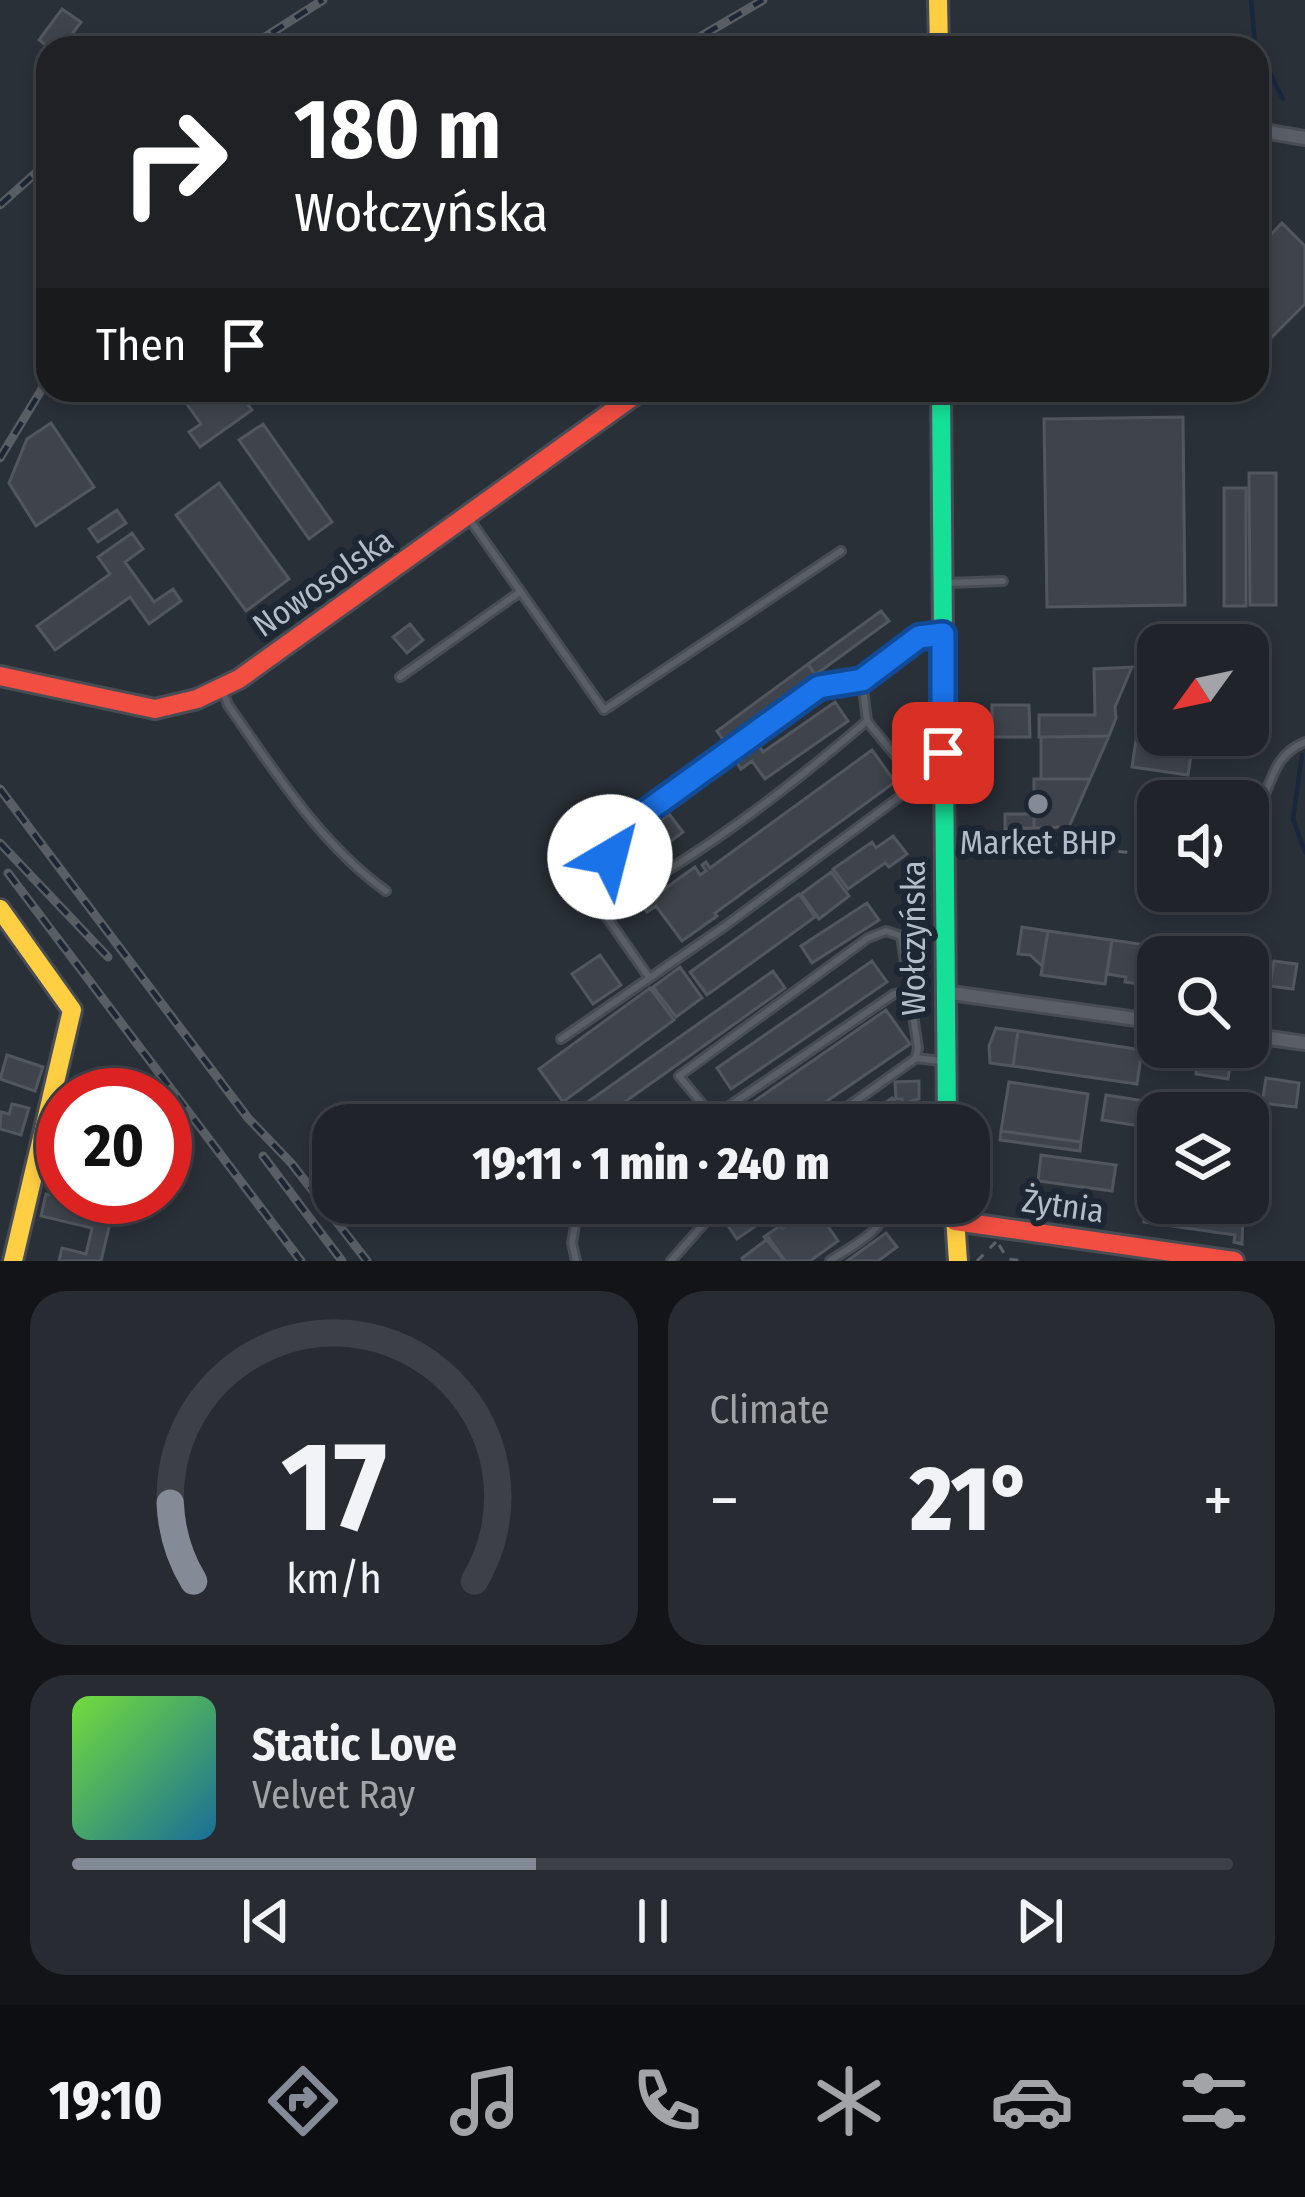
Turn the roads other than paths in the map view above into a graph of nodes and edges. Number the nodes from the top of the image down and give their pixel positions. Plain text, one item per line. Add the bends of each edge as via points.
1 (938, 0) edge
2 (938, 36) edge
3 (1269, 132) edge
4 (1305, 137) edge
5 (626, 402) edge
6 (941, 402) edge
7 (468, 517) junction
8 (841, 551) dead end
9 (1003, 581) dead end
10 (943, 583) junction
11 (520, 592) junction
12 (943, 634) junction
13 (0, 676) edge
14 (400, 677) dead end
15 (862, 680) junction
16 (221, 687) junction
17 (867, 721) junction
18 (1305, 742) edge
19 (1269, 784) edge
20 (386, 891) dead end
21 (629, 893) junction
22 (0, 909) edge
23 (648, 976) junction
24 (908, 991) junction
25 (944, 992) junction
26 (1137, 1019) edge
27 (1269, 1038) edge
28 (561, 1039) dead end
29 (1305, 1043) edge
30 (916, 1058) junction
31 (945, 1062) junction
32 (702, 1104) edge
33 (732, 1104) edge
34 (851, 1104) edge
35 (946, 1104) edge
36 (575, 1224) edge
37 (704, 1224) edge
38 (880, 1224) edge
39 (955, 1224) edge
40 (981, 1224) edge
41 (13, 1261) edge
42 (576, 1261) edge
43 (671, 1261) edge
44 (830, 1261) edge
45 (958, 1261) edge
46 (1234, 1261) edge

1 - 2 street
3 - 4 street
5 - 7 street, Nowosolska
6 - 10 street, Wołczyńska
7 - 11 lane
7 - 16 street, Nowosolska
8 - 11 lane via 604,710
9 - 10 lane
10 - 12 street, Wołczyńska
11 - 14 lane
12 - 15 lane via 919,637
12 - 25 street, Wołczyńska
13 - 16 street, Nowosolska via 154,709
15 - 17 lane
15 - 21 lane via 819,687 614,835 610,857
16 - 20 lane via 287,789 357,870
17 - 21 lane via 801,777
17 - 23 lane via 910,789
18 - 19 lane via 1279,759
21 - 23 lane via 606,916
22 - 41 street via 73,1010
23 - 28 lane
24 - 30 lane
24 - 32 lane via 901,936 868,938 679,1076
24 - 33 lane
25 - 26 street
25 - 31 street, Wołczyńska
27 - 29 street
30 - 31 lane
30 - 34 lane
31 - 35 street, Wołczyńska
36 - 42 lane
37 - 43 lane
38 - 44 lane
39 - 45 street
40 - 46 street, Żytnia

